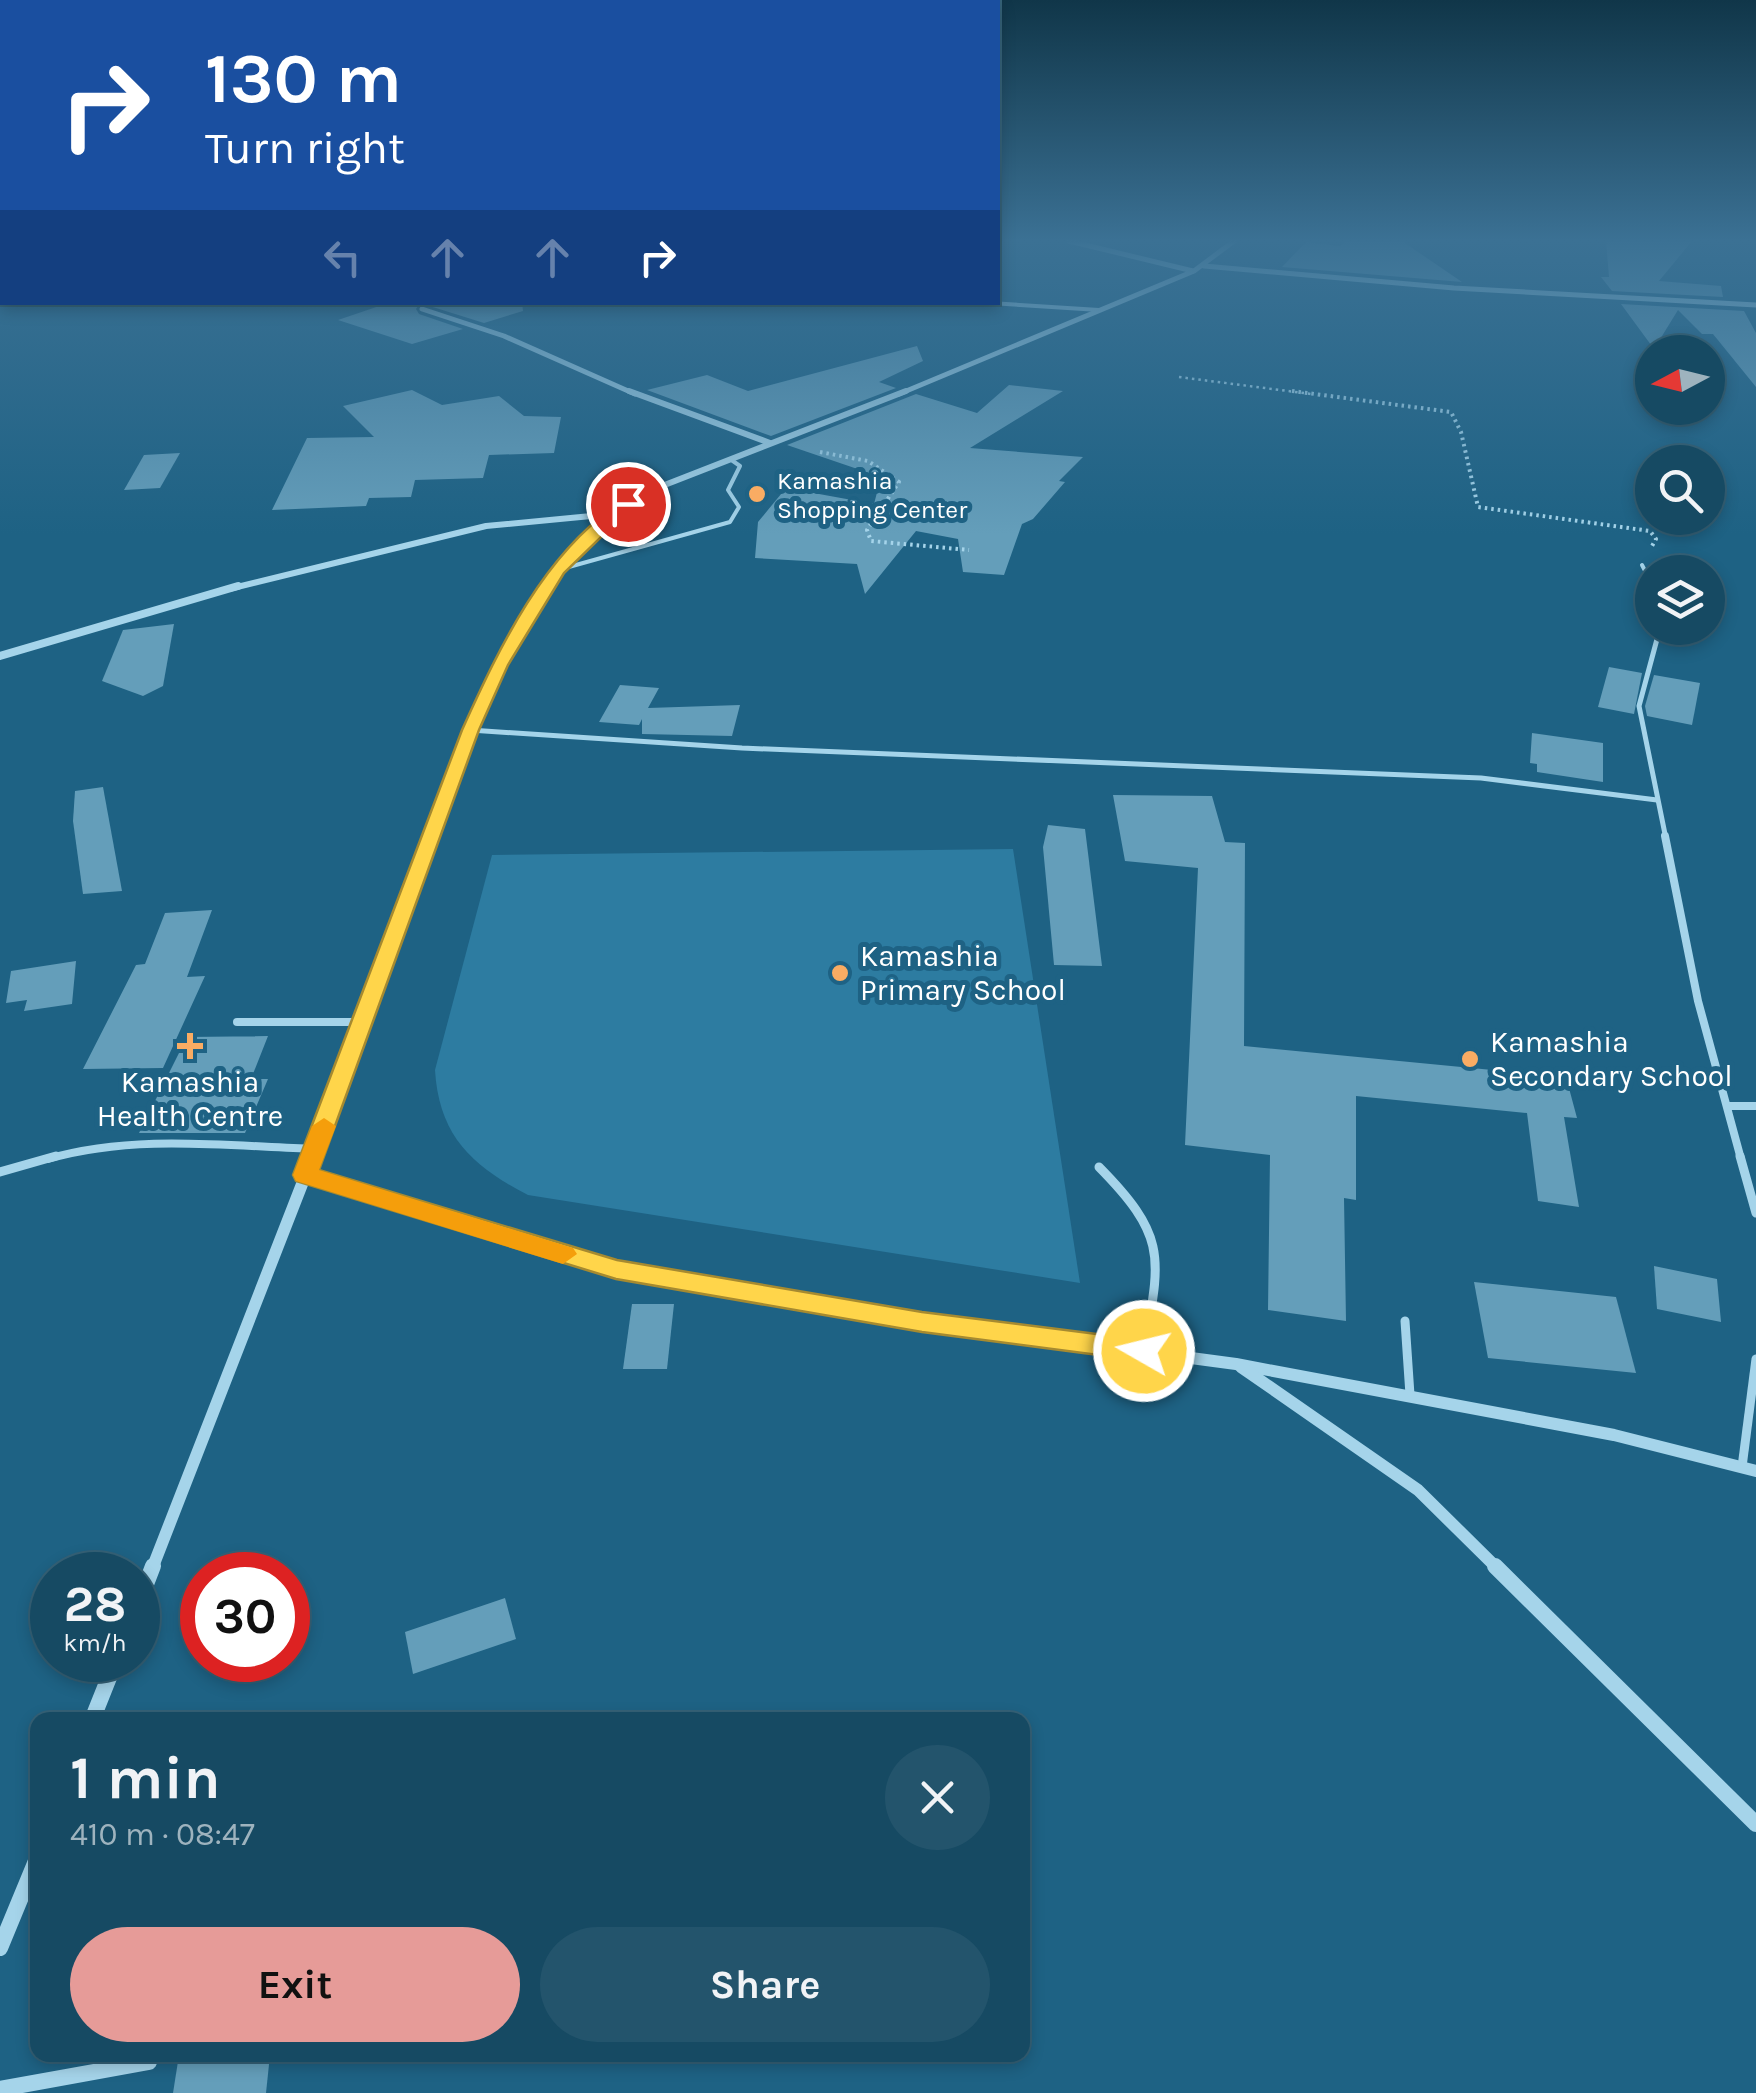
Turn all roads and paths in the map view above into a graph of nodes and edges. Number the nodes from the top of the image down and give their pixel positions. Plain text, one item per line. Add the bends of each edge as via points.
1 (510, 339) edge
2 (1028, 339) edge
3 (1180, 377) dead end
4 (776, 441) junction
5 (730, 459) junction
6 (612, 514) junction
7 (969, 550) dead end
8 (1647, 555) edge
9 (558, 570) junction
10 (1655, 645) edge
11 (0, 656) edge
12 (470, 730) junction
13 (1658, 800) junction
14 (237, 1022) dead end
15 (362, 1022) junction
16 (1728, 1106) junction
17 (1756, 1106) edge
18 (315, 1149) junction
19 (1099, 1167) dead end
20 (0, 1172) edge
21 (305, 1175) junction
22 (1756, 1213) edge
23 (1405, 1321) dead end
24 (1144, 1351) junction
25 (1756, 1360) edge
26 (1236, 1364) junction
27 (1410, 1394) junction
28 (1742, 1467) junction
29 (1756, 1471) edge
30 (159, 1552) edge
31 (107, 1682) edge
32 (95, 1712) edge
33 (1756, 1824) edge
34 (30, 1875) edge
35 (0, 1948) edge
36 (149, 2062) dead end
37 (0, 2089) edge

1 - 4 street via 630,392
2 - 4 street
3 - 8 path via 1451,412 1474,504 1655,532
4 - 5 street
4 - 7 path via 868,461 900,482 867,530 871,541
5 - 6 street
5 - 9 lane via 740,466 728,490 739,507 730,522
6 - 9 street
6 - 11 street via 408,544 191,598
9 - 12 street via 500,665
10 - 13 lane via 1639,706
12 - 13 lane via 742,748 1480,778
12 - 15 street
13 - 16 lane via 1698,1001
14 - 15 lane
15 - 18 street
16 - 17 lane
16 - 22 lane
18 - 20 lane via 158,1143 85,1148
18 - 21 street
19 - 24 lane via 1154,1229 1158,1260
21 - 24 street via 616,1270
21 - 30 street
23 - 27 lane
24 - 26 street
25 - 28 lane
26 - 27 street
26 - 33 street via 1418,1490
27 - 28 street
28 - 29 street
31 - 32 street
34 - 35 street
36 - 37 street

